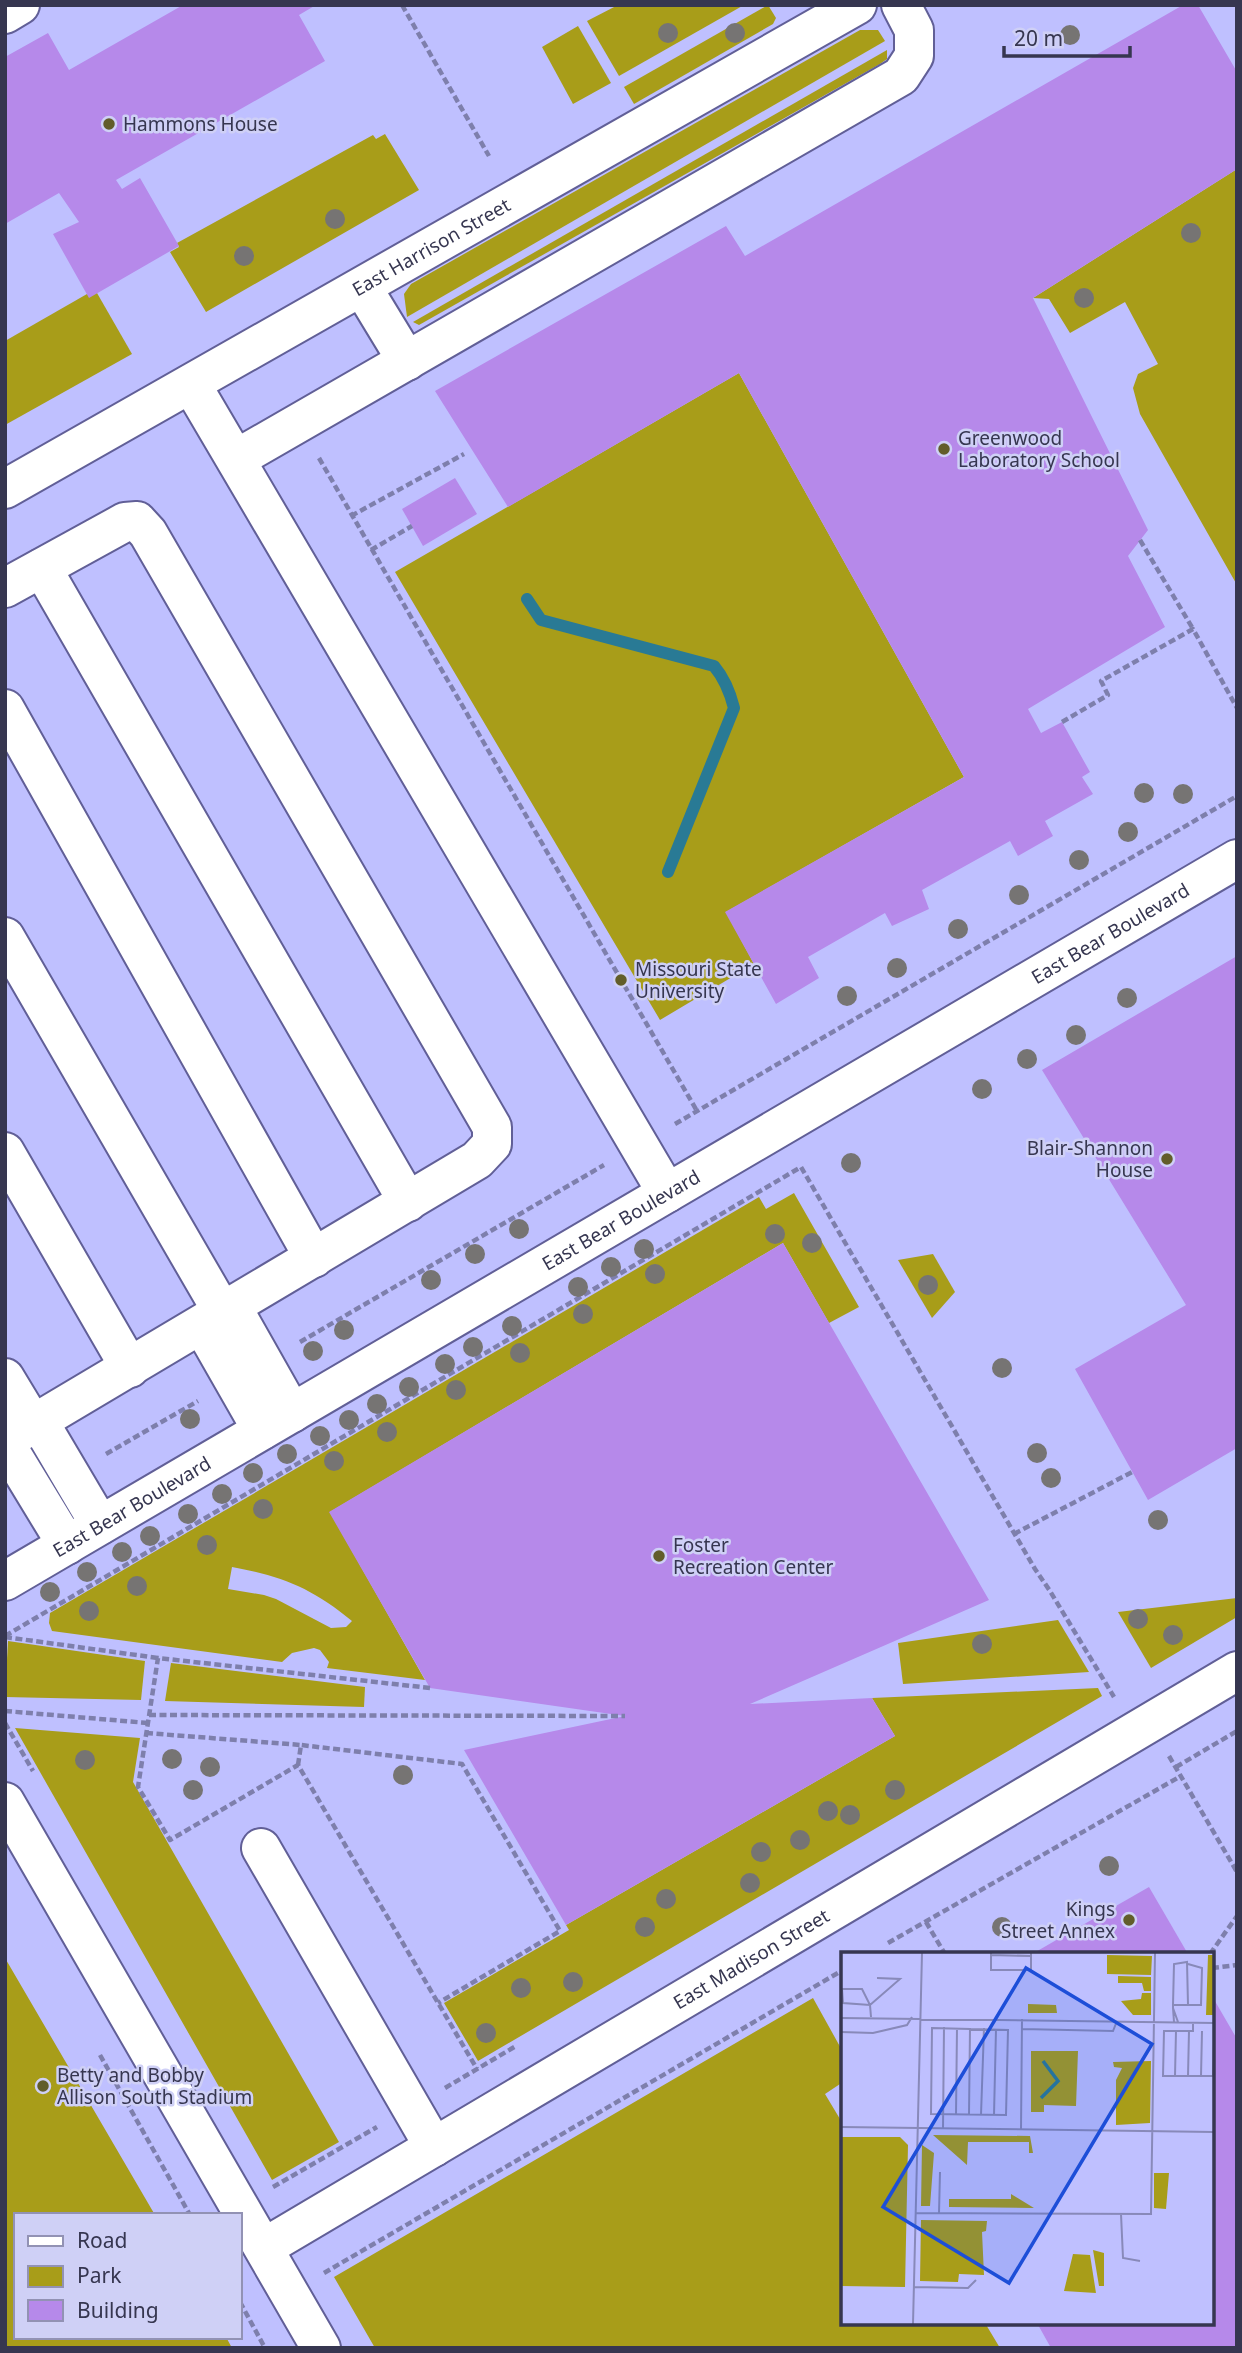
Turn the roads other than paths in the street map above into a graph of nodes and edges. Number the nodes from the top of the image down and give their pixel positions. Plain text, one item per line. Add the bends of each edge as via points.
1 (20, 5) edge
2 (857, 5) edge
3 (901, 5) edge
4 (5, 14) edge
5 (362, 287) junction
6 (407, 361) junction
7 (191, 384) junction
8 (236, 459) junction
9 (5, 489) edge
10 (41, 568) junction
11 (5, 588) edge
12 (5, 709) edge
13 (1237, 859) edge
14 (5, 937) edge
15 (5, 1152) edge
16 (667, 1193) junction
17 (408, 1202) junction
18 (314, 1258) junction
19 (219, 1315) junction
20 (130, 1367) junction
21 (5, 1378) edge
22 (277, 1421) junction
23 (15, 1436) edge
24 (100, 1525) junction
25 (67, 1545) junction
26 (5, 1581) edge
27 (1237, 1671) edge
28 (5, 1802) edge
29 (261, 1847) dead end
30 (433, 2147) junction
31 (265, 2247) junction
32 (321, 2348) edge

1 - 4 street
2 - 5 street, East Harrison Street
3 - 6 street via 914,30 914,56 901,76
5 - 6 street
5 - 7 street, East Harrison Street
6 - 8 street
7 - 8 street
7 - 9 street, East Harrison Street
8 - 16 street
10 - 11 street
10 - 17 street
10 - 17 street via 114,527 137,521 172,571 492,1127 492,1144 477,1160
12 - 18 street
13 - 16 street, East Bear Boulevard
14 - 19 street
15 - 20 street
16 - 22 street, East Bear Boulevard
17 - 18 street
18 - 19 street
19 - 20 street
19 - 22 street
20 - 23 street
21 - 23 street
22 - 24 street, East Bear Boulevard
23 - 24 street via 45,1432
23 - 25 street
24 - 25 street, East Bear Boulevard
25 - 26 street, East Bear Boulevard
27 - 30 street, East Madison Street
28 - 31 street
29 - 30 street
30 - 31 street, East Madison Street
31 - 32 street

